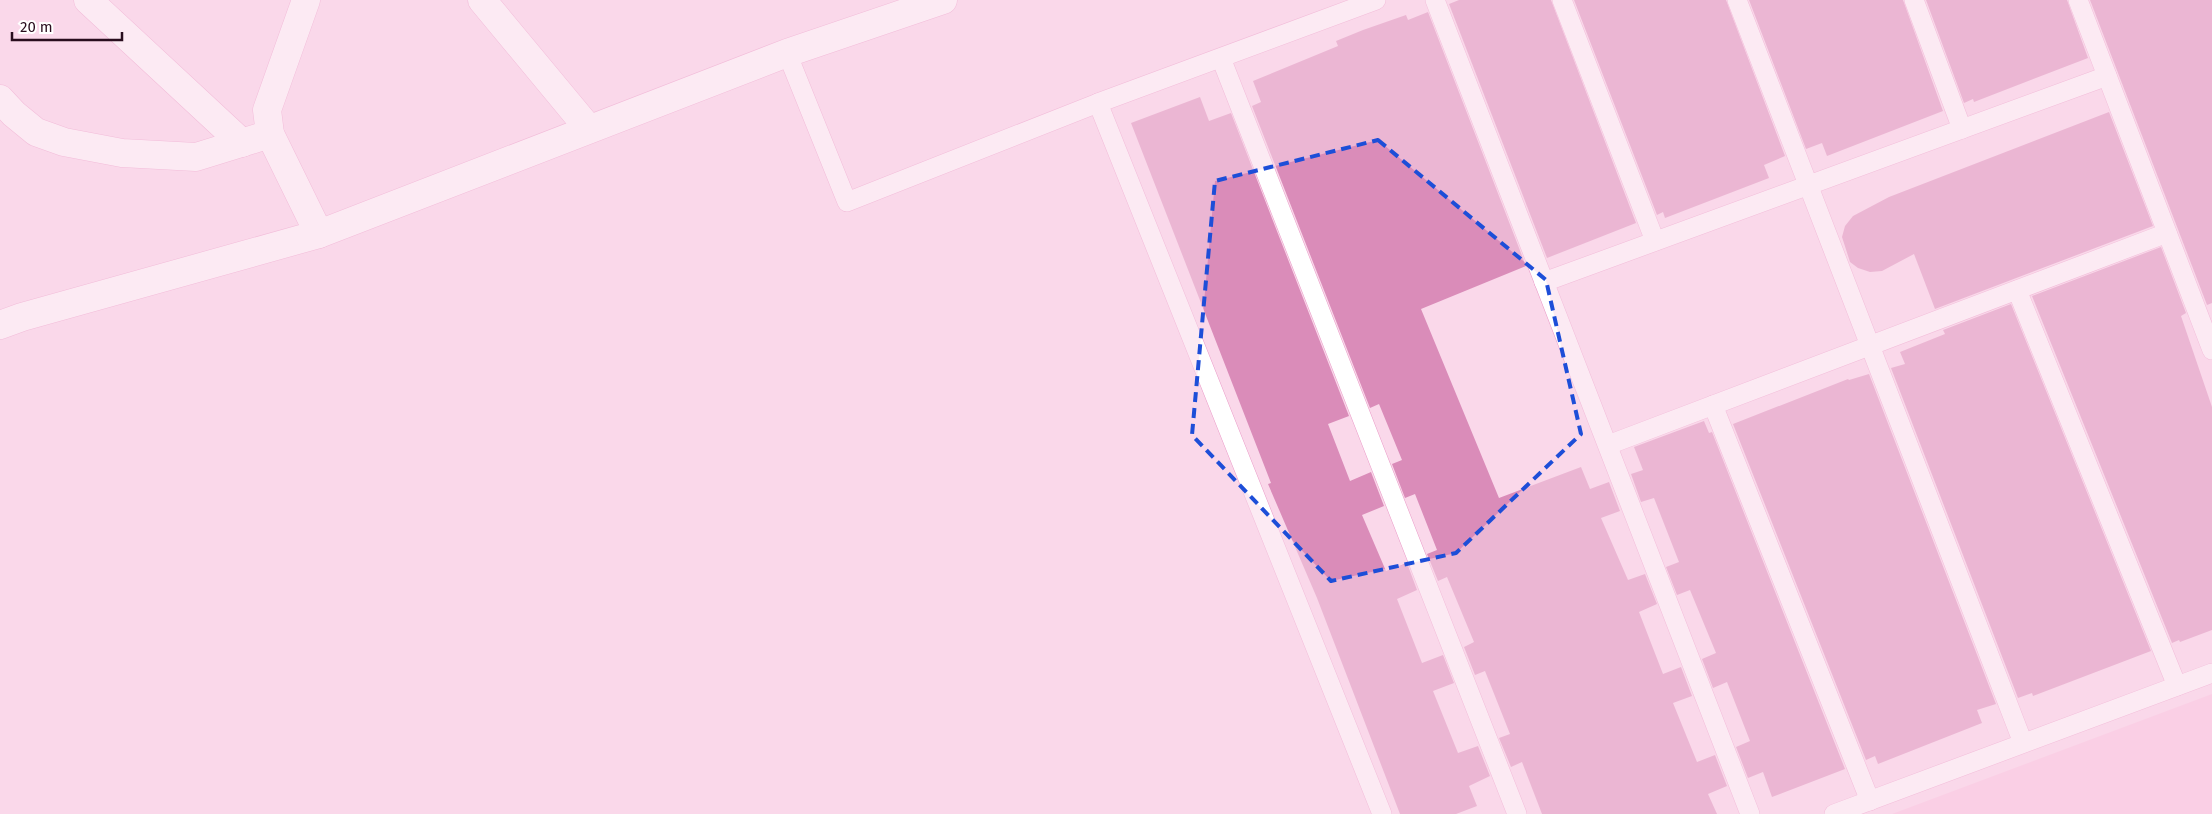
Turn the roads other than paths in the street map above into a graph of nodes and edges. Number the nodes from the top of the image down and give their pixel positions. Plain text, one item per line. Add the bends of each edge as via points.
1 (88, 0) edge
2 (306, 0) edge
3 (482, 0) edge
4 (943, 0) edge
5 (1376, 0) edge
6 (1435, 0) edge
7 (1562, 0) edge
8 (1737, 0) edge
9 (1914, 0) edge
10 (2078, 0) edge
11 (787, 53) junction
12 (1221, 58) junction
13 (2107, 76) junction
14 (0, 99) edge
15 (1098, 103) junction
16 (589, 129) junction
17 (1962, 129) junction
18 (270, 134) junction
19 (242, 143) junction
20 (1808, 186) junction
21 (2167, 233) junction
22 (319, 234) junction
23 (1655, 241) junction
24 (1544, 282) junction
25 (2017, 290) junction
26 (0, 325) edge
27 (1870, 346) junction
28 (2212, 350) edge
29 (1713, 405) junction
30 (1608, 445) junction
31 (2212, 673) edge
32 (2177, 686) junction
33 (2023, 743) junction
34 (1870, 800) junction
35 (1382, 814) edge
36 (1517, 814) edge
37 (1750, 814) edge
38 (1834, 814) edge

1 - 19 street
2 - 18 street via 267,110
3 - 16 street
4 - 11 street
5 - 12 lane
6 - 24 lane
7 - 23 lane
8 - 20 lane
9 - 17 lane
10 - 13 lane
11 - 15 lane via 847,202
11 - 16 street
12 - 15 lane
12 - 36 lane
13 - 17 lane
13 - 21 lane
14 - 19 street via 36,132 64,142 122,153 196,157
15 - 35 lane
16 - 22 street
17 - 20 lane
18 - 19 street
18 - 22 street
20 - 23 lane
20 - 27 lane
21 - 25 lane
21 - 28 lane
22 - 26 street
23 - 24 lane
24 - 30 lane
25 - 27 lane
25 - 32 lane
27 - 29 lane
27 - 33 lane
29 - 30 lane
29 - 34 lane
30 - 37 lane
31 - 32 lane
32 - 33 lane
33 - 34 lane
34 - 38 lane

